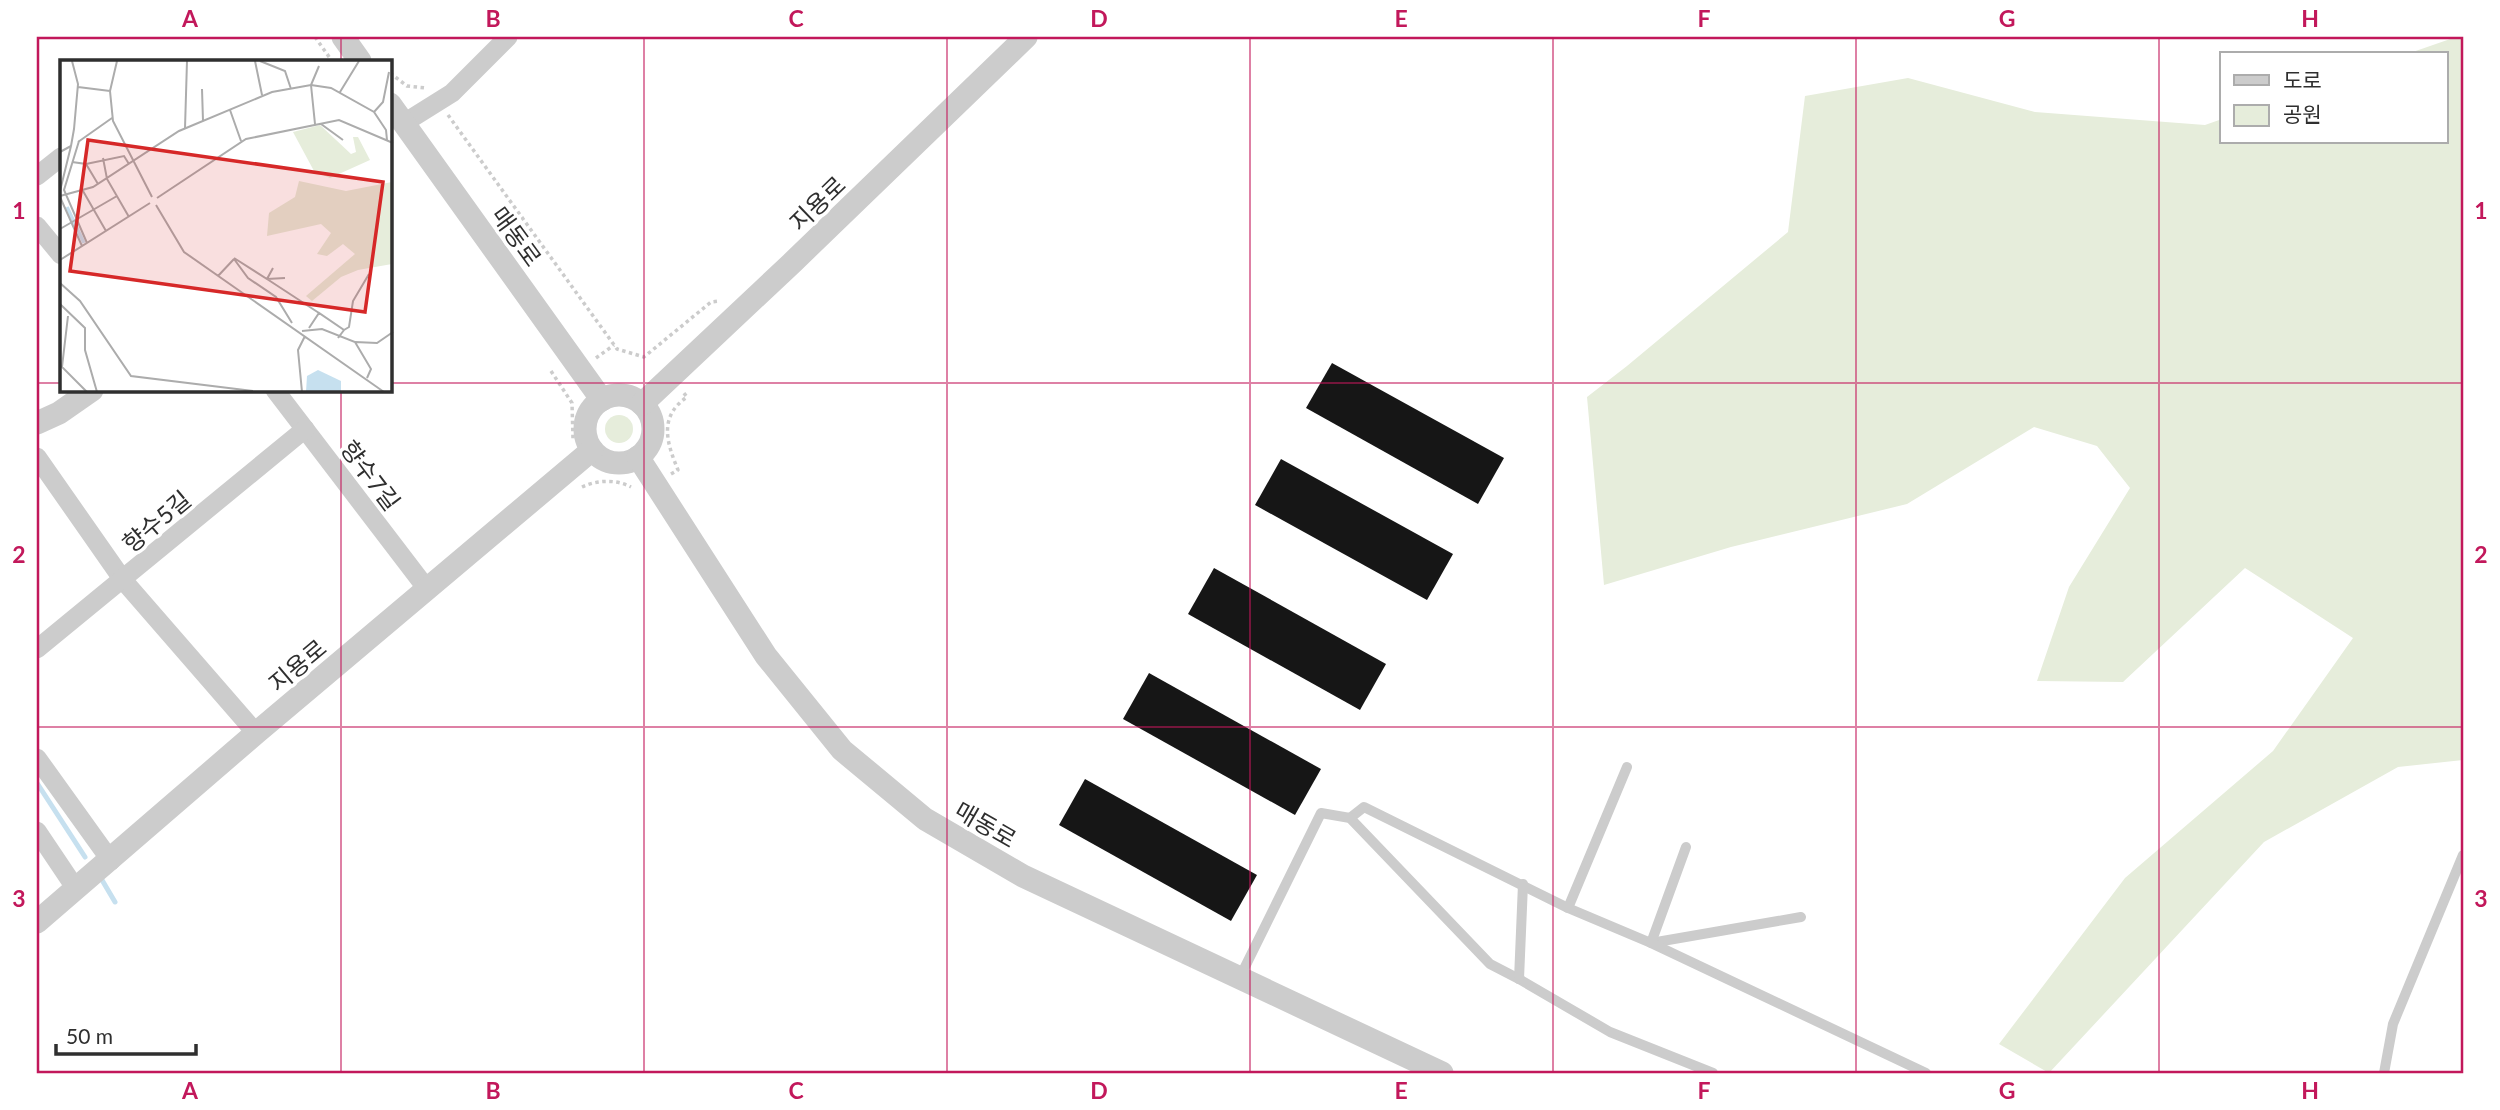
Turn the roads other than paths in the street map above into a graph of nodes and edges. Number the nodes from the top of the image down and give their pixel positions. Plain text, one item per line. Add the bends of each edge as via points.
1 (343, 37) edge
2 (508, 37) edge
3 (1026, 37) edge
4 (359, 60) edge
5 (392, 111) edge
6 (397, 129) edge
7 (60, 158) edge
8 (37, 176) edge
9 (37, 226) edge
10 (60, 254) edge
11 (89, 392) edge
12 (277, 392) edge
13 (602, 400) junction
14 (642, 404) junction
15 (37, 423) edge
16 (305, 429) junction
17 (592, 450) junction
18 (37, 457) edge
19 (638, 457) junction
20 (123, 580) junction
21 (427, 589) junction
22 (37, 649) edge
23 (256, 733) junction
24 (37, 758) edge
25 (1627, 767) dead end
26 (1349, 818) junction
27 (37, 831) edge
28 (1686, 847) dead end
29 (2463, 855) edge
30 (111, 861) junction
31 (1523, 884) junction
32 (76, 889) junction
33 (1568, 908) junction
34 (1801, 917) dead end
35 (37, 922) edge
36 (1651, 943) junction
37 (1239, 978) junction
38 (1519, 979) junction
39 (1442, 1073) edge
40 (1713, 1073) edge
41 (1926, 1073) edge
42 (2384, 1073) edge

1 - 4 street
2 - 6 street via 452,93
3 - 14 street, 지용로
5 - 6 street, 매동로
6 - 13 street, 매동로
7 - 8 street
9 - 10 street
11 - 15 street
12 - 16 street, 향수7길
13 - 14 street via 621,395
13 - 17 street via 591,409 585,424
14 - 19 street via 650,414 653,431
16 - 20 street, 향수5길
16 - 21 street, 향수7길
17 - 19 street via 617,463
17 - 21 street, 지용로
18 - 20 street
19 - 37 street, 매동로 via 766,656 842,750 925,819 1023,876
20 - 22 street, 향수5길
20 - 23 street
21 - 23 street, 지용로
23 - 30 street, 지용로
24 - 30 street
25 - 33 lane
26 - 31 lane via 1364,807
26 - 37 lane via 1321,813
26 - 38 lane via 1489,964
27 - 32 street
28 - 36 lane
29 - 42 lane via 2393,1024
30 - 32 street, 지용로
31 - 33 lane
31 - 38 lane
32 - 35 street, 지용로
33 - 36 lane
34 - 36 lane
36 - 41 lane
37 - 39 street, 매동로
38 - 40 lane via 1611,1032

